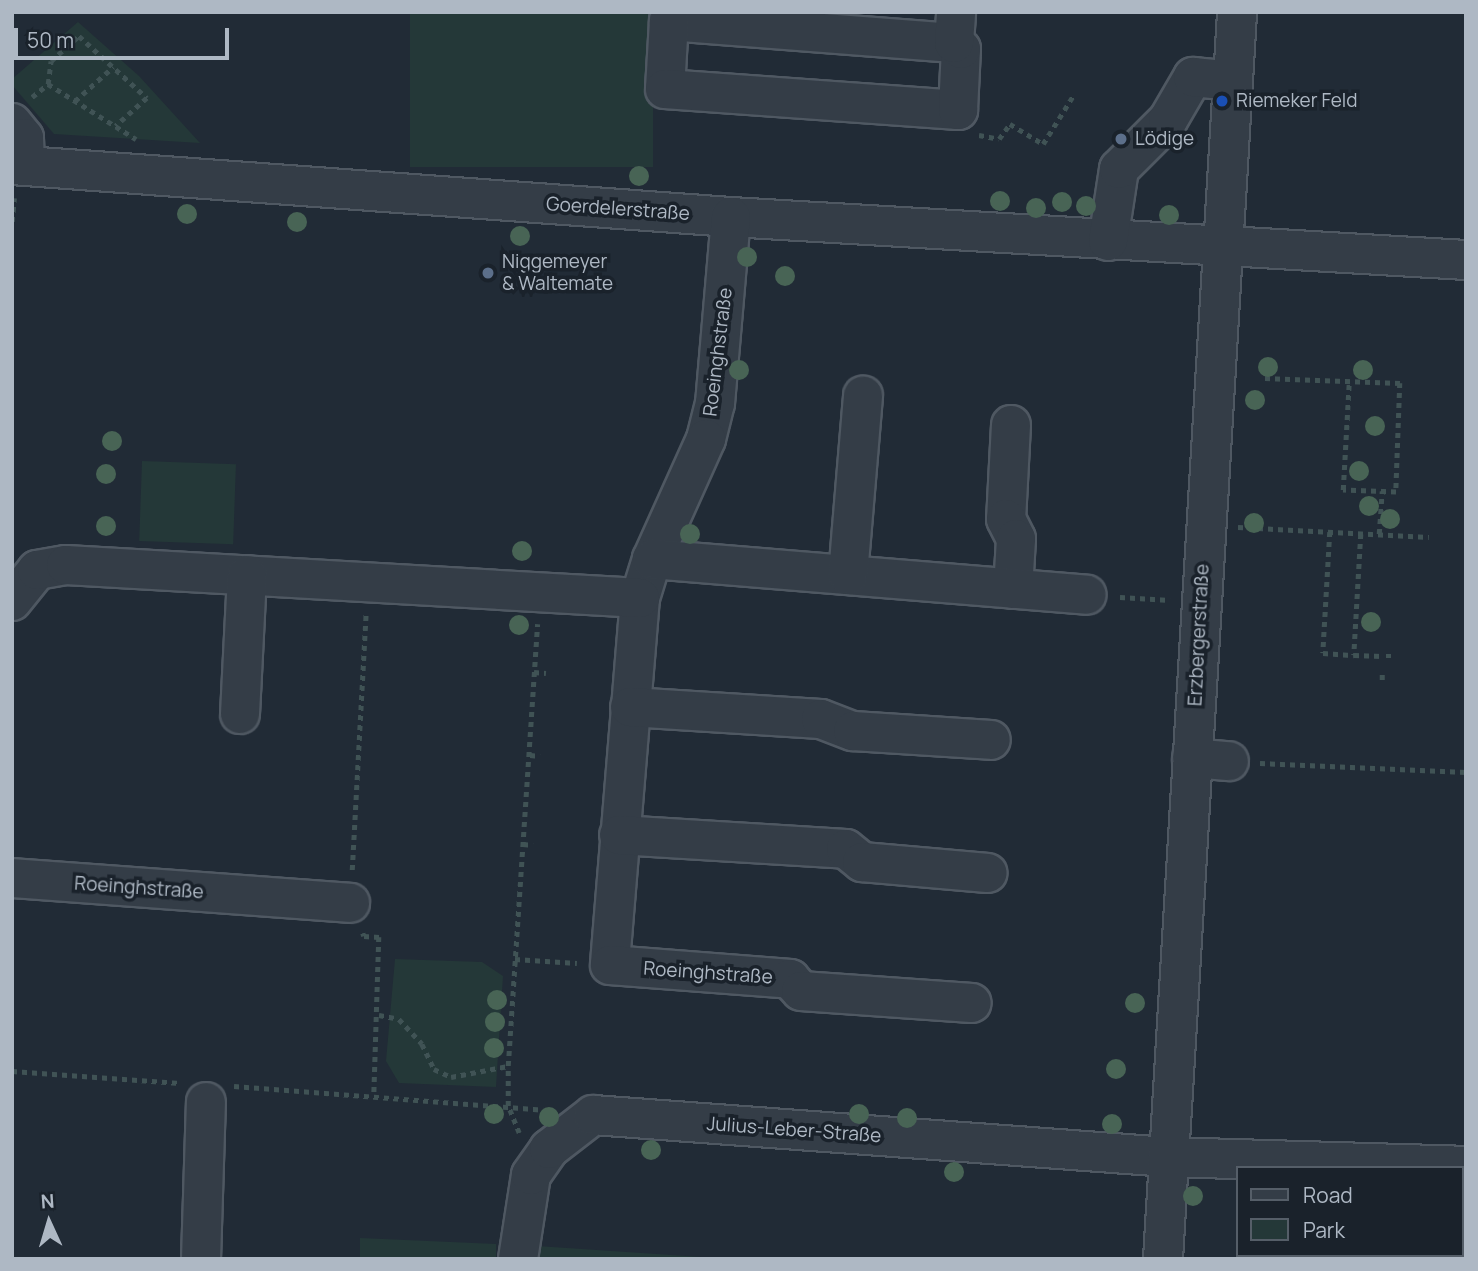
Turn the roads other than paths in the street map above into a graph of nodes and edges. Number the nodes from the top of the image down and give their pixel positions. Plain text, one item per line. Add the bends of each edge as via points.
1 (1237, 12) edge
2 (955, 27) edge
3 (1233, 81) junction
4 (19, 112) edge
5 (19, 165) edge
6 (731, 217) junction
7 (1108, 240) junction
8 (1223, 247) junction
9 (1466, 260) edge
10 (863, 396) dead end
11 (1011, 425) dead end
12 (652, 559) junction
13 (247, 575) junction
14 (848, 575) junction
15 (1013, 589) junction
16 (1087, 595) road end
17 (640, 598) junction
18 (12, 601) edge
19 (630, 707) junction
20 (240, 714) dead end
21 (992, 740) dead end
22 (1192, 758) junction
23 (1229, 761) road end
24 (618, 835) junction
25 (988, 873) dead end
26 (12, 878) edge
27 (350, 903) road end
28 (972, 1003) dead end
29 (203, 1090) road end
30 (1167, 1157) junction
31 (1466, 1166) edge
32 (201, 1259) edge
33 (518, 1259) edge
34 (1163, 1259) edge

1 - 3 street, Erzbergerstraße
2 - 2 street via 669,21 665,89 958,110 961,49
3 - 7 street via 1193,77 1168,120 1119,169
3 - 8 street, Erzbergerstraße
4 - 5 street via 24,138
5 - 6 street, Goerdelerstraße
6 - 7 street, Goerdelerstraße
6 - 12 street, Roeinghstraße via 715,404 706,439
7 - 8 street, Goerdelerstraße
8 - 9 street, Goerdelerstraße
8 - 22 street, Erzbergerstraße
10 - 14 street
11 - 15 street via 1006,519 1016,539
12 - 14 street
12 - 17 street, Roeinghstraße
13 - 17 street
13 - 18 street via 66,565 37,570
13 - 20 street
14 - 15 street
15 - 16 street
17 - 19 street, Roeinghstraße
19 - 21 street via 821,719 853,731
19 - 24 street, Roeinghstraße
22 - 23 street
22 - 30 street, Erzbergerstraße
24 - 25 street via 846,849 862,862
24 - 28 street, Roeinghstraße via 610,965 790,979 801,991
26 - 27 street, Roeinghstraße
29 - 32 street
30 - 31 street, Julius-Leber-Straße
30 - 33 street, Julius-Leber-Straße via 593,1115 549,1149 531,1175
30 - 34 street, Erzbergerstraße

